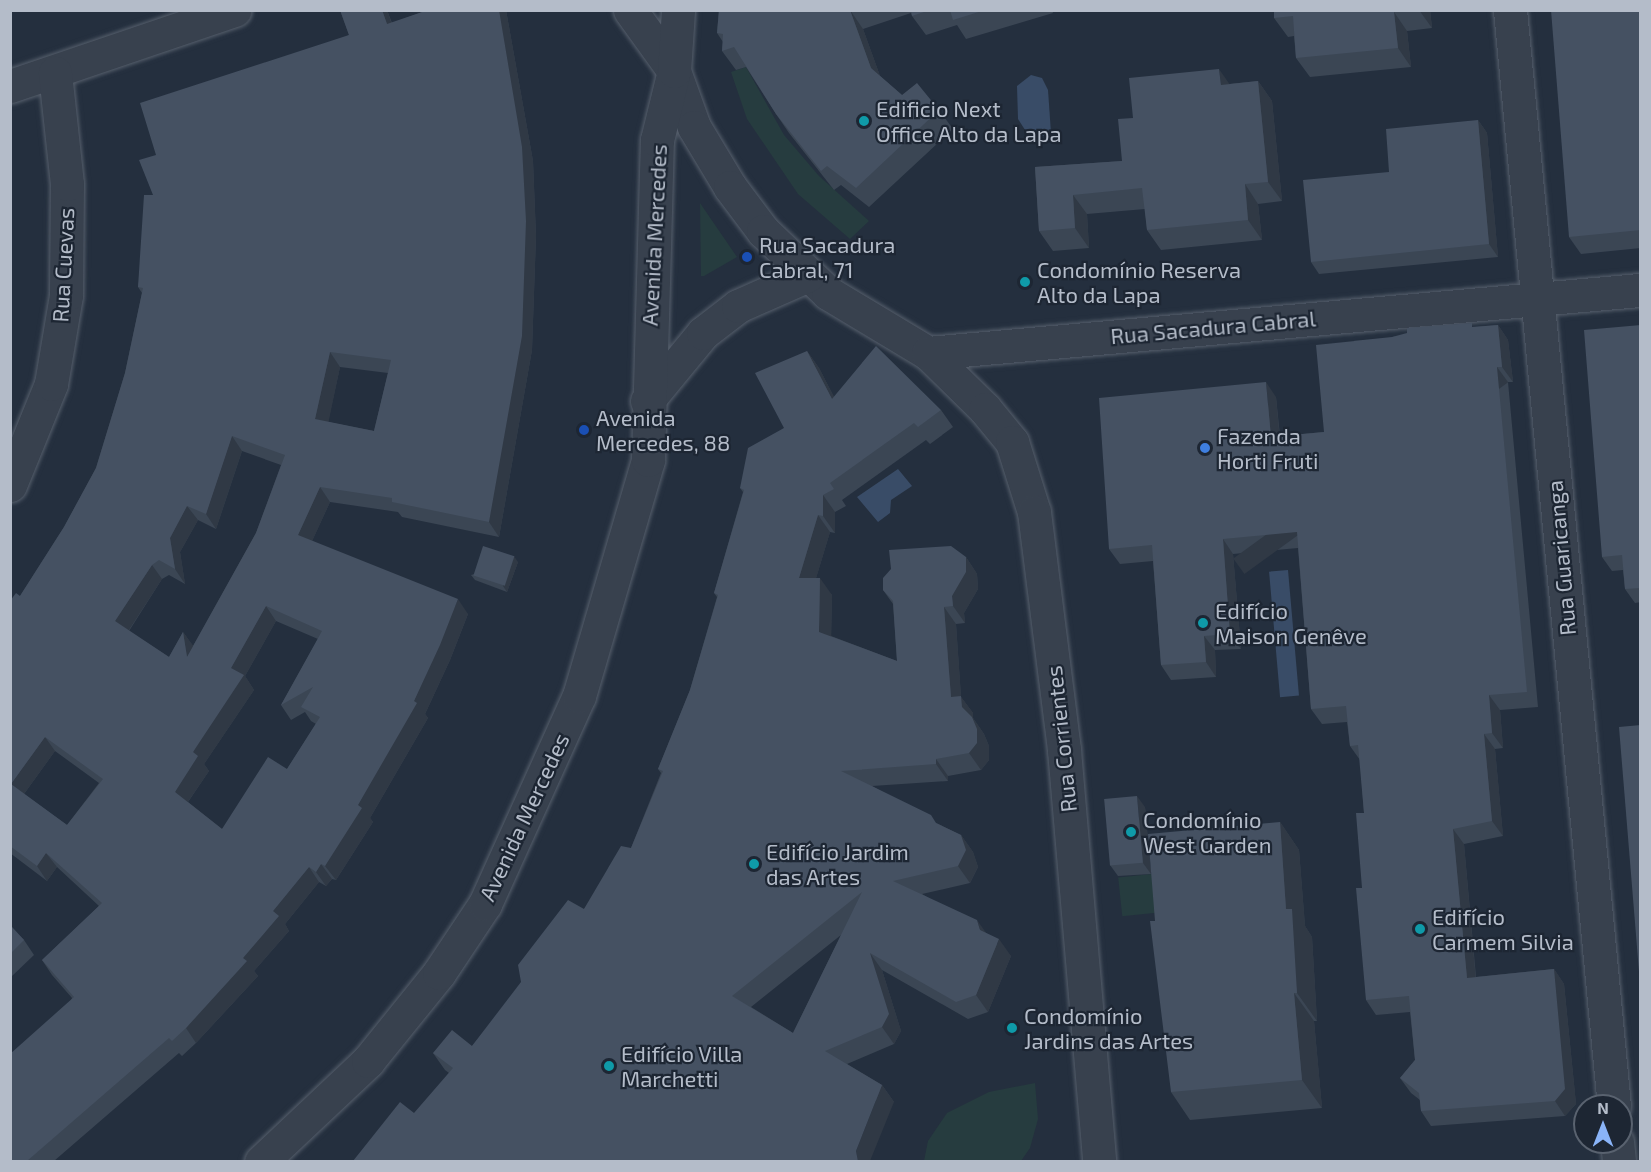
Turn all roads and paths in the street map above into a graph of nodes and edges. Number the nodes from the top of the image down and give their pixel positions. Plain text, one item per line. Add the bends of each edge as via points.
1 (234, 10) edge
2 (630, 10) edge
3 (678, 10) edge
4 (1510, 10) edge
5 (674, 71) junction
6 (55, 73) junction
7 (10, 86) edge
8 (808, 275) junction
9 (1641, 290) edge
10 (1537, 298) junction
11 (928, 353) junction
12 (647, 401) junction
13 (10, 485) edge
14 (1613, 1094) edge
15 (261, 1161) edge
16 (1099, 1161) edge
17 (1635, 1161) edge
18 (1641, 1161) edge

1 - 6 street
2 - 5 street, Avenida Mercedes
3 - 5 street
4 - 10 street, Rua Guaricanga
5 - 8 street, Avenida Mercedes via 694,127 730,187 763,231
5 - 12 street, Avenida Mercedes via 657,140
6 - 7 street
6 - 13 street, Rua Cuevas via 67,184 66,295 51,384
8 - 11 street via 828,293
8 - 12 street via 738,306 703,333
9 - 10 street, Rua Sacadura Cabral
10 - 11 street, Rua Sacadura Cabral
10 - 14 street, Rua Guaricanga
11 - 16 street, Rua Corrientes via 985,409 1012,442 1034,512 1064,750
12 - 15 street, Avenida Mercedes via 648,460 579,696 484,904 439,972 368,1060
17 - 18 street

